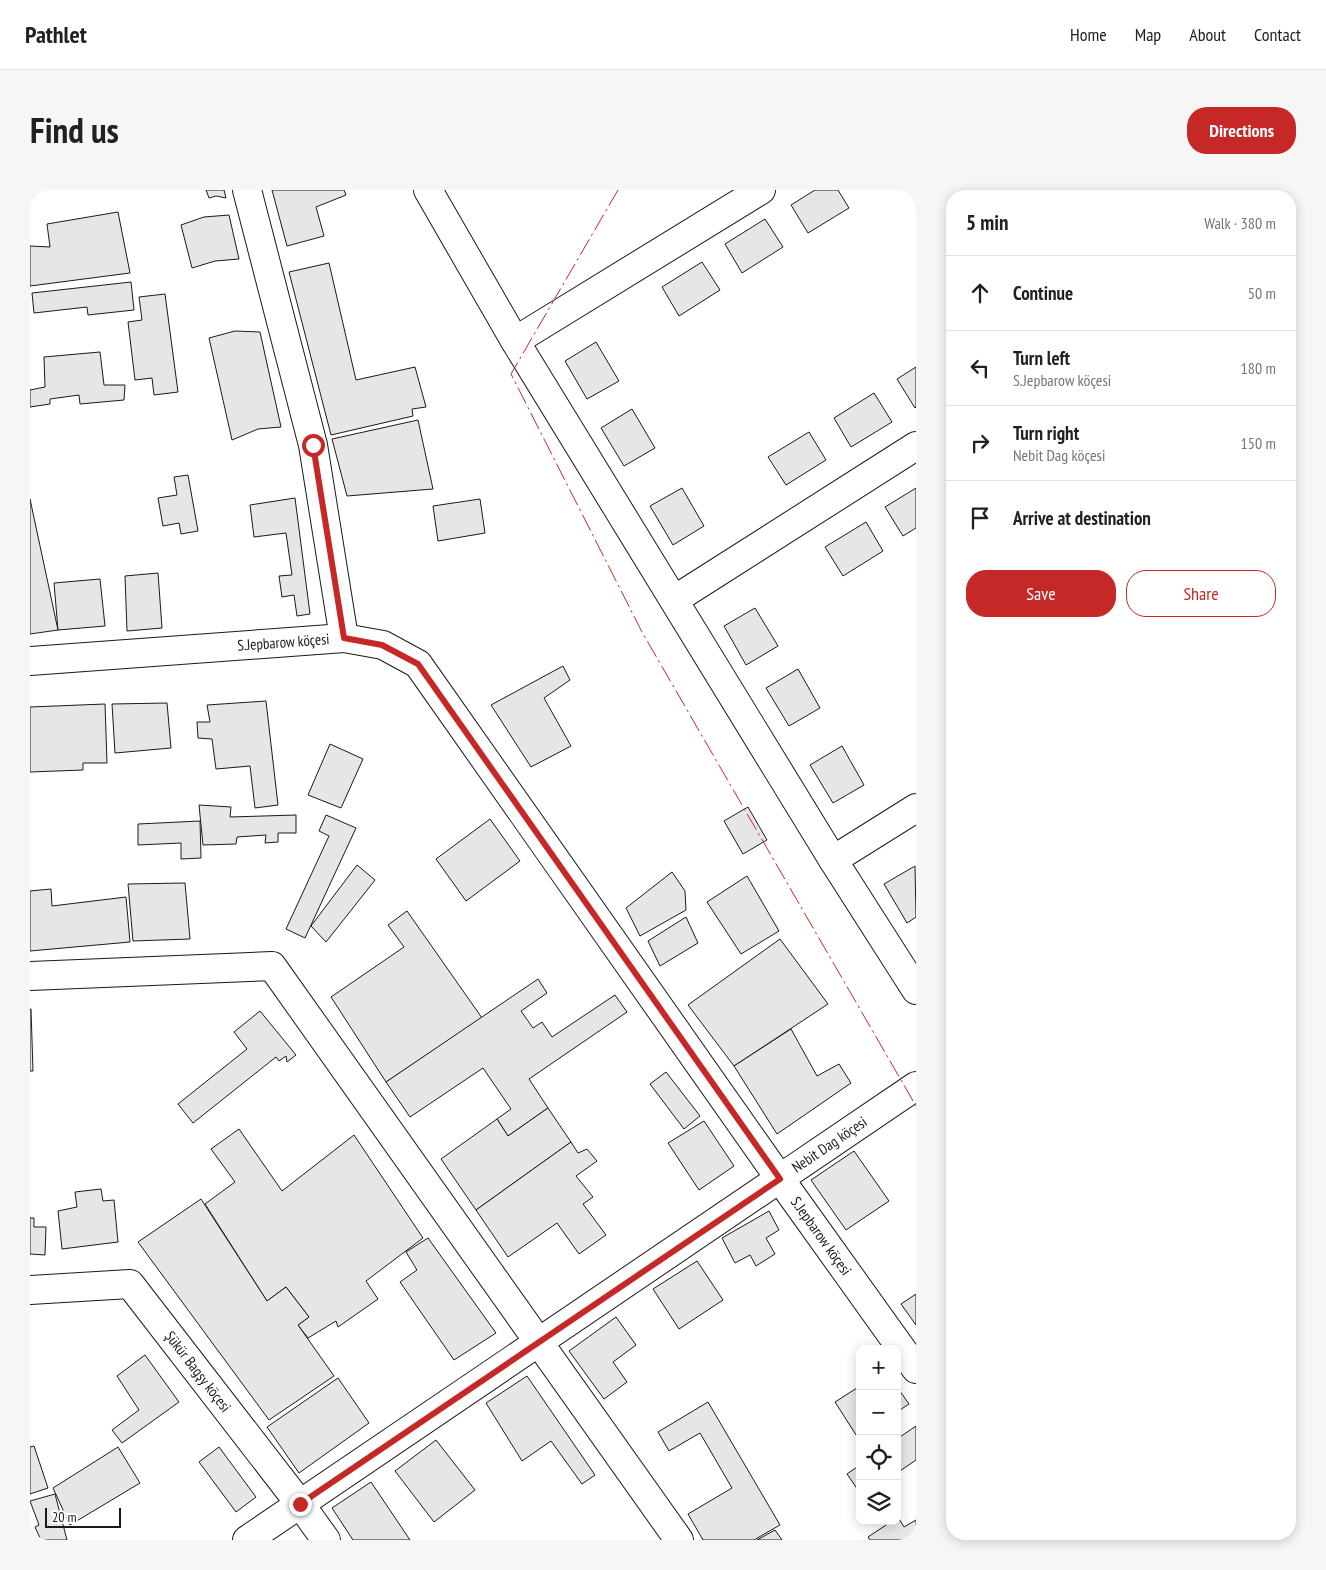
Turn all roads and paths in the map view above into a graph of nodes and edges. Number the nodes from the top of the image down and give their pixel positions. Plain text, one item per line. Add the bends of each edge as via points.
1 (247, 190) edge
2 (428, 190) edge
3 (761, 190) edge
4 (515, 341) junction
5 (916, 446) edge
6 (674, 600) junction
7 (344, 638) junction
8 (30, 661) edge
9 (916, 808) edge
10 (832, 860) junction
11 (30, 976) edge
12 (916, 990) edge
13 (916, 1086) edge
14 (780, 1179) junction
15 (30, 1290) edge
16 (539, 1342) junction
17 (916, 1369) edge
18 (300, 1504) junction
19 (247, 1540) edge
20 (326, 1540) edge
21 (679, 1540) edge

1 - 7 street via 313,445
2 - 4 street
3 - 4 street
4 - 6 street
5 - 6 street
6 - 10 street
7 - 8 street, S.Jepbarow köçesi
7 - 14 street, S.Jepbarow köçesi via 382,645 418,664
9 - 10 street
10 - 12 street
11 - 16 street via 272,966
13 - 14 street, Nebit Dag köçesi
14 - 16 street, Nebit Dag köçesi
14 - 17 street, S.Jepbarow köçesi
15 - 18 street, Şükür Bagşy köçesi via 130,1284
16 - 18 street, Nebit Dag köçesi
16 - 21 street
18 - 19 street, Nebit Dag köçesi
18 - 20 street, Şükür Bagşy köçesi

